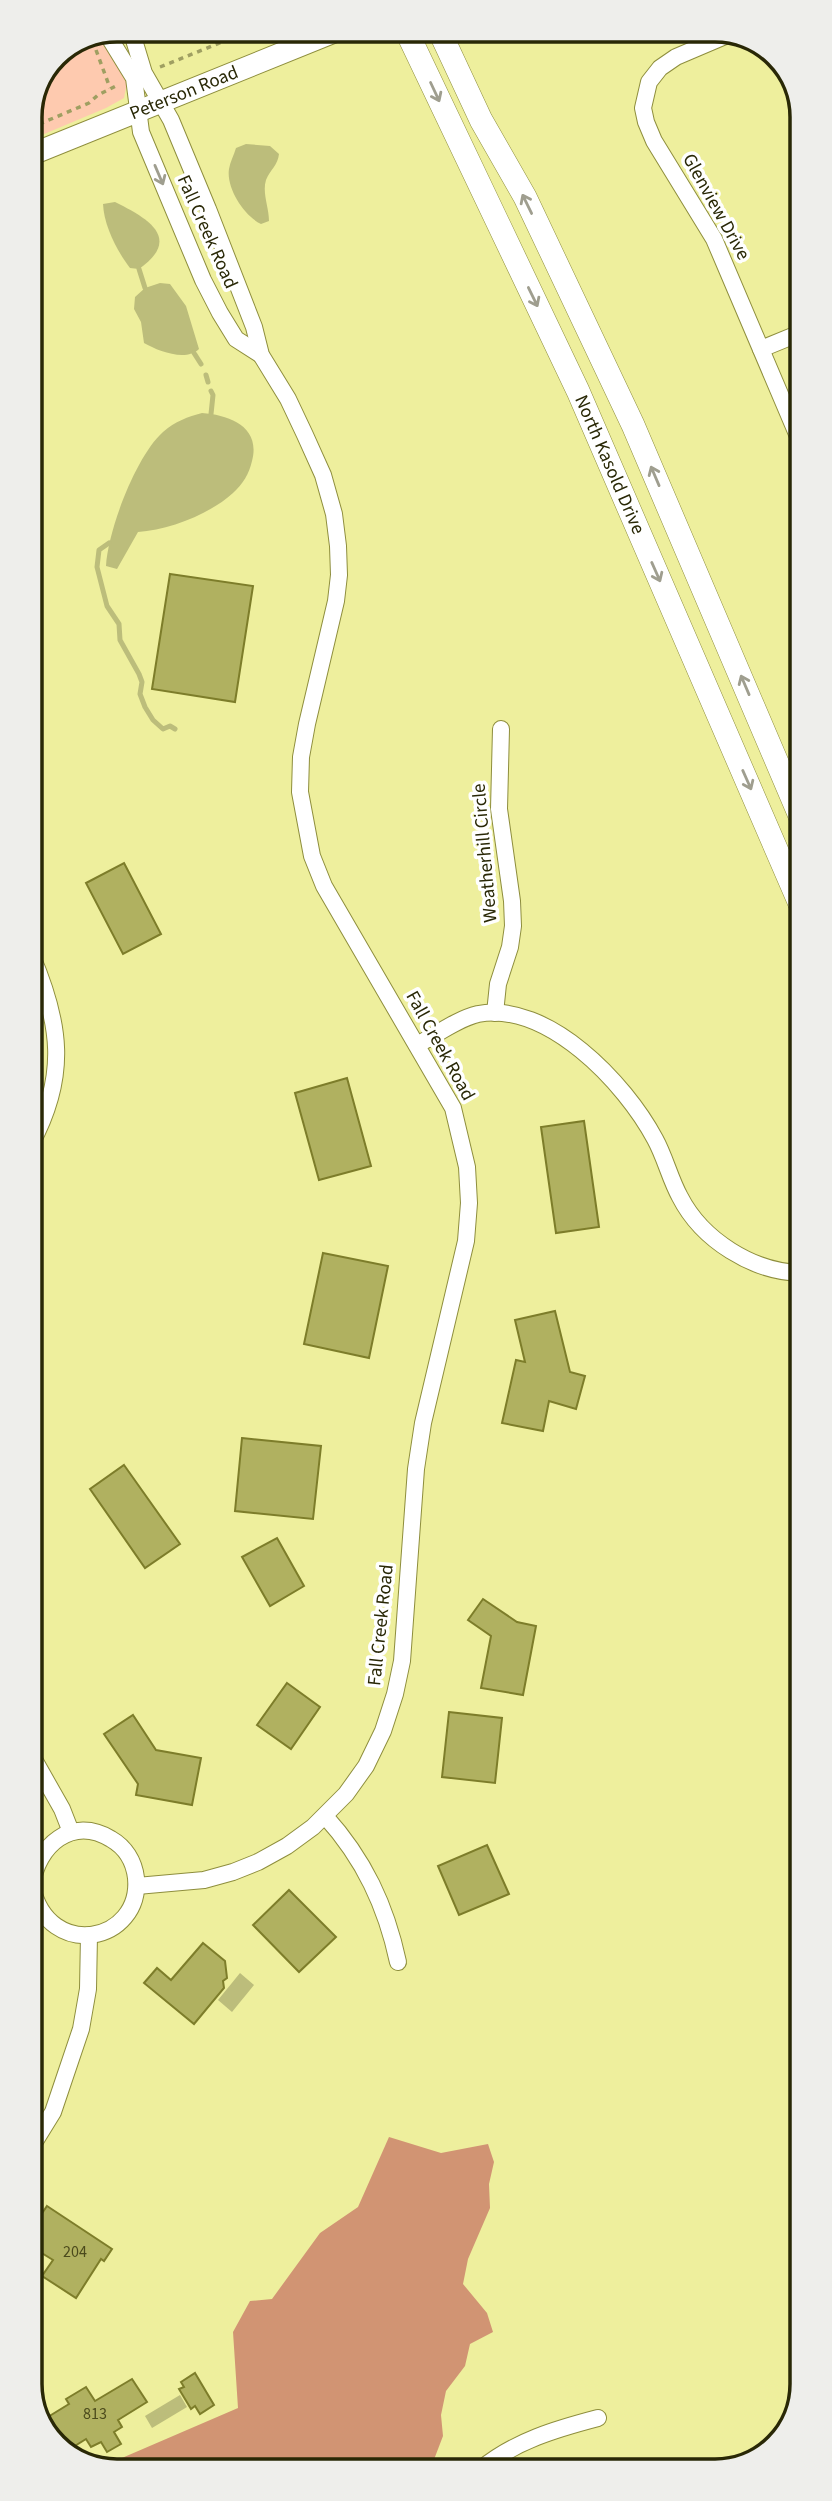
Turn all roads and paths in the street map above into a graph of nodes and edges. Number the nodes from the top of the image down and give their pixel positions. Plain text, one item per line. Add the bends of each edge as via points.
1 (112, 42) edge
2 (135, 42) edge
3 (309, 42) edge
4 (412, 42) edge
5 (445, 42) edge
6 (711, 42) edge
7 (95, 46) edge
8 (110, 88) dead end
9 (160, 102) junction
10 (138, 110) junction
11 (42, 150) edge
12 (790, 337) edge
13 (761, 349) junction
14 (261, 355) junction
15 (790, 417) edge
16 (501, 729) dead end
17 (790, 793) edge
18 (790, 881) edge
19 (42, 980) edge
20 (495, 1013) junction
21 (417, 1045) junction
22 (42, 1121) edge
23 (790, 1271) edge
24 (42, 1774) edge
25 (325, 1816) junction
26 (71, 1832) junction
27 (42, 1852) edge
28 (136, 1886) junction
29 (42, 1914) edge
30 (89, 1935) junction
31 (398, 1962) dead end
32 (42, 2130) edge
33 (598, 2418) dead end
34 (496, 2459) edge

1 - 10 street, Fall Creek Road via 134,78
2 - 9 street, Fall Creek Road
3 - 9 street, Peterson Road
4 -> 18 main road, North Kasold Drive via 578,391
17 -> 5 main road, North Kasold Drive via 633,425
6 - 13 street, Glenview Drive via 660,68 649,82 643,108 654,141 714,239
7 - 8 path
9 - 10 street, Peterson Road
9 - 14 street, Fall Creek Road via 208,209
10 - 11 street, Peterson Road
10 -> 14 street, Fall Creek Road via 141,132 214,302 236,338
12 - 13 street
13 - 15 street, Glenview Drive
14 - 21 street, Fall Creek Road via 288,399 323,475 338,546 336,601 301,757 305,826 324,886
16 - 20 street, Weatherhill Circle via 499,809 513,926
19 - 22 street via 57,1044 51,1096
20 - 21 street via 457,1022
20 - 23 street via 516,1015 563,1037 615,1082 657,1141 681,1199 696,1220 736,1254 761,1266
21 - 25 street, Fall Creek Road via 453,1108 461,1138 469,1203 466,1241 423,1423 402,1661 395,1694 366,1766
24 - 26 street
25 - 28 street, Fall Creek Road via 288,1846 258,1862 204,1880
25 - 31 street via 362,1863 380,1898
26 - 27 street
26 - 28 street via 104,1834 118,1843 129,1855
28 - 30 street via 134,1901 121,1919 103,1932
29 - 30 street via 57,1928
30 - 32 street via 88,1989 80,2029 53,2112
33 - 34 street via 554,2430

